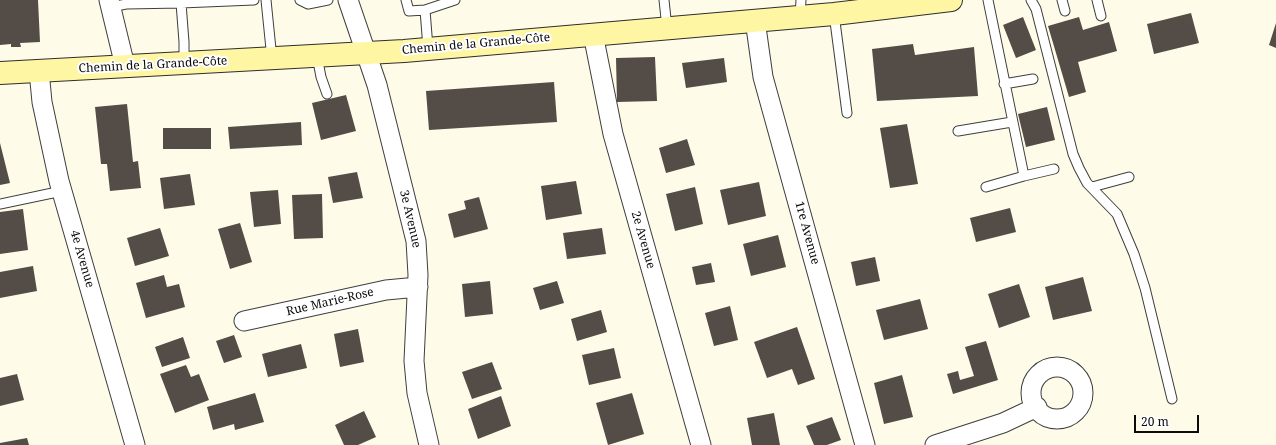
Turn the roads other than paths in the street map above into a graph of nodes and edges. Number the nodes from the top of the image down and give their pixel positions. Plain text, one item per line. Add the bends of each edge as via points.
1 (234, 0) edge
2 (254, 0) edge
3 (266, 0) edge
4 (300, 0) edge
5 (328, 0) edge
6 (348, 0) edge
7 (406, 0) edge
8 (455, 0) edge
9 (664, 0) edge
10 (951, 0) edge
11 (988, 0) edge
12 (1031, 0) edge
13 (1062, 0) edge
14 (1097, 0) edge
15 (180, 2) edge
16 (436, 3) edge
17 (110, 4) edge
18 (855, 6) edge
19 (800, 8) edge
20 (425, 10) junction
21 (1065, 11) dead end
22 (834, 14) junction
23 (1101, 16) dead end
24 (755, 20) junction
25 (667, 28) junction
26 (593, 34) junction
27 (428, 48) junction
28 (365, 53) junction
29 (318, 56) junction
30 (272, 59) junction
31 (184, 64) junction
32 (125, 66) junction
33 (39, 71) junction
34 (0, 73) edge
35 (1033, 79) dead end
36 (1004, 84) junction
37 (327, 94) dead end
38 (847, 113) dead end
39 (1012, 122) junction
40 (958, 132) dead end
41 (1054, 169) dead end
42 (1024, 176) junction
43 (1129, 177) dead end
44 (986, 186) dead end
45 (1092, 187) junction
46 (62, 191) junction
47 (0, 204) edge
48 (418, 287) junction
49 (244, 321) dead end
50 (1172, 399) dead end
51 (1037, 407) dead end
52 (135, 445) edge
53 (429, 445) edge
54 (701, 445) edge
55 (865, 445) edge
56 (935, 445) edge

1 - 2 lane
1 - 15 lane
3 - 30 lane
4 - 5 lane via 308,4
6 - 28 street, 3e Avenue
7 - 20 lane via 409,11
8 - 16 lane
9 - 25 lane
10 - 18 main road, Chemin de la Grande-Côte
11 - 36 lane
12 - 45 lane via 1036,9 1074,154 1079,168
13 - 21 lane
14 - 23 lane
15 - 17 lane
15 - 31 lane
16 - 20 lane
17 - 32 street
18 - 22 main road, Chemin de la Grande-Côte
19 - 22 main road, Chemin de la Grande-Côte
19 - 24 main road, Chemin de la Grande-Côte
20 - 27 lane
22 - 38 lane
24 - 25 main road, Chemin de la Grande-Côte
24 - 55 street, 1re Avenue via 763,77
25 - 26 main road, Chemin de la Grande-Côte
26 - 27 main road, Chemin de la Grande-Côte
26 - 54 street, 2e Avenue via 613,134
27 - 28 main road, Chemin de la Grande-Côte
28 - 29 main road, Chemin de la Grande-Côte
28 - 48 street, 3e Avenue via 377,85 412,224 418,256
29 - 30 main road, Chemin de la Grande-Côte
29 - 37 lane
30 - 31 main road, Chemin de la Grande-Côte
31 - 32 main road, Chemin de la Grande-Côte
32 - 33 main road, Chemin de la Grande-Côte
33 - 34 main road, Chemin de la Grande-Côte
33 - 46 street, 4e Avenue via 42,102
35 - 36 lane
36 - 39 lane
39 - 40 lane
39 - 42 lane
41 - 42 lane
42 - 44 lane
43 - 45 lane
45 - 50 lane via 1118,214 1127,237 1145,288
46 - 47 lane
46 - 52 street, 4e Avenue
48 - 49 street, Rue Marie-Rose via 386,290
48 - 53 street, 3e Avenue via 414,361 417,393
51 - 56 street via 1003,423

